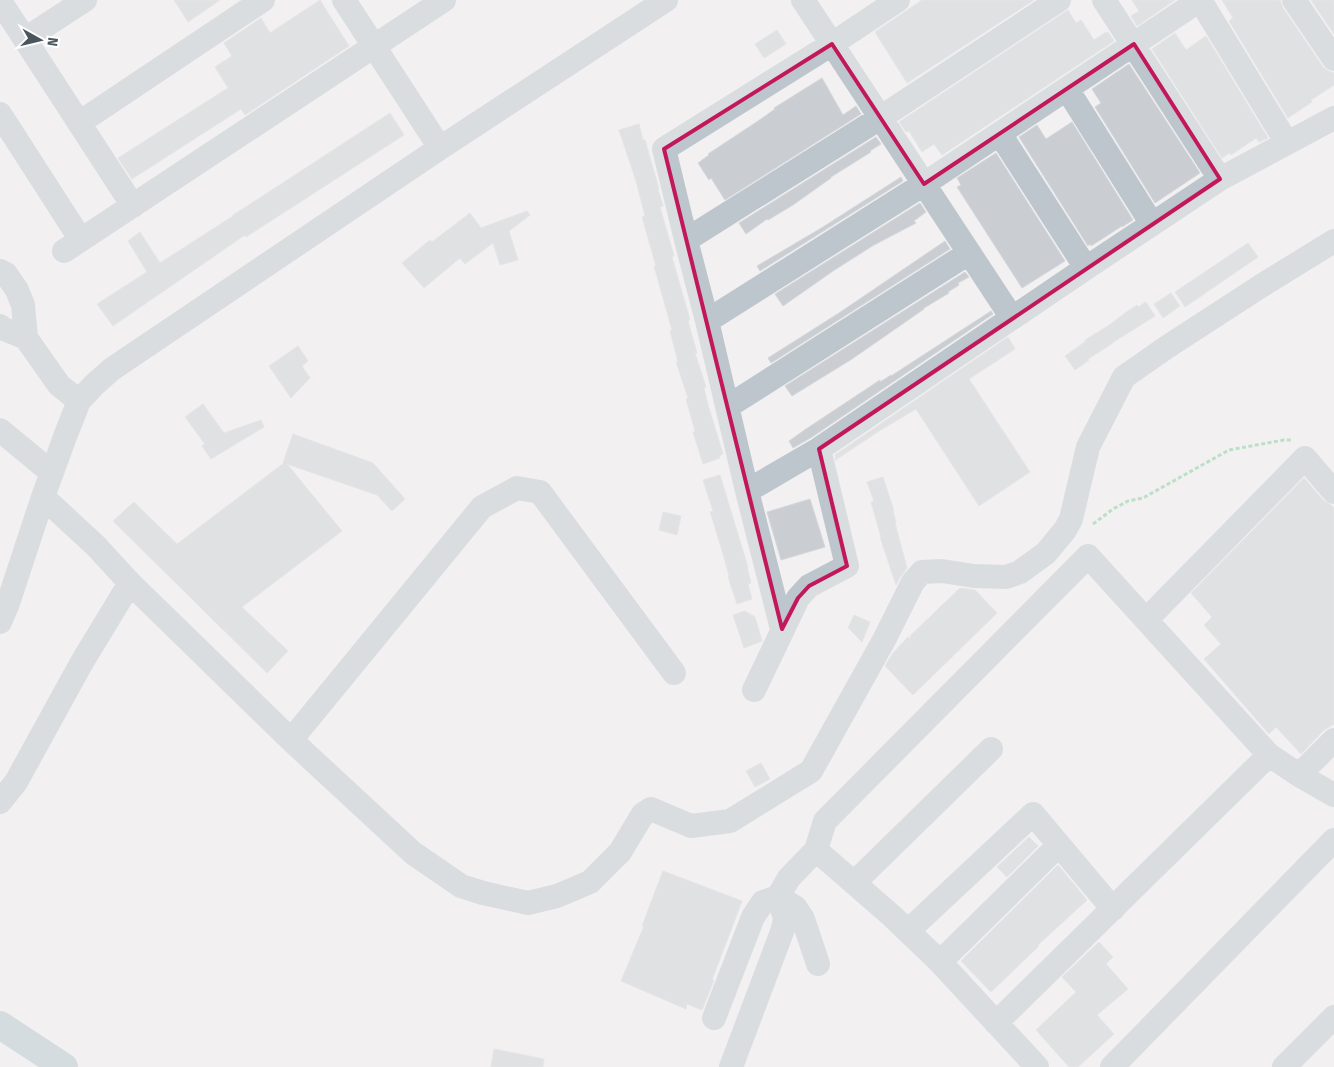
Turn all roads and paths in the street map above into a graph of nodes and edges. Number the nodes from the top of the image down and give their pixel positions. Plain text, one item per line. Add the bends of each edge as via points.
1 (85, 0) edge
2 (263, 0) edge
3 (344, 0) edge
4 (444, 0) edge
5 (666, 0) edge
6 (803, 0) edge
7 (898, 0) edge
8 (1059, 0) edge
9 (1104, 0) edge
10 (1200, 0) edge
11 (1294, 0) edge
12 (0, 1) edge
13 (25, 39) junction
14 (832, 44) junction
15 (1134, 44) junction
16 (374, 46) junction
17 (1334, 59) edge
18 (1066, 89) junction
19 (0, 114) edge
20 (880, 118) junction
21 (1334, 118) edge
22 (79, 123) junction
23 (1000, 134) junction
24 (1287, 143) junction
25 (440, 148) junction
26 (1220, 179) junction
27 (924, 184) junction
28 (133, 206) junction
29 (1152, 224) junction
30 (686, 240) junction
31 (1334, 241) edge
32 (969, 253) junction
33 (1086, 268) junction
34 (0, 271) edge
35 (1012, 318) junction
36 (707, 321) junction
37 (0, 326) edge
38 (26, 338) junction
39 (79, 401) junction
40 (727, 407) junction
41 (0, 430) edge
42 (1293, 440) dead end
43 (819, 449) junction
44 (52, 473) junction
45 (747, 491) junction
46 (1334, 492) edge
47 (43, 497) junction
48 (1092, 525) dead end
49 (130, 583) junction
50 (1146, 620) junction
51 (0, 622) edge
52 (782, 629) junction
53 (674, 673) dead end
54 (754, 690) dead end
55 (291, 740) junction
56 (1334, 740) edge
57 (991, 749) dead end
58 (1268, 755) junction
59 (1299, 775) junction
60 (1334, 796) edge
61 (0, 802) edge
62 (1334, 840) edge
63 (1059, 845) junction
64 (816, 850) junction
65 (854, 883) junction
66 (778, 896) junction
67 (1113, 909) junction
68 (908, 932) junction
69 (940, 962) junction
70 (818, 964) dead end
71 (714, 1018) dead end
72 (1334, 1018) edge
73 (996, 1023) junction
74 (0, 1024) edge
75 (64, 1067) edge
76 (731, 1067) edge
77 (1037, 1067) edge
78 (1112, 1067) edge
79 (1284, 1067) edge

1 - 13 street
2 - 22 street
3 - 16 street
4 - 16 street
5 - 25 street
6 - 14 street
7 - 14 street
8 - 20 street
9 - 15 street
10 - 15 street
10 - 24 street
11 - 17 street
12 - 13 street
13 - 22 street
14 - 20 street
14 - 30 street via 664,149
15 - 18 street
15 - 26 street
16 - 25 street
16 - 28 street
18 - 23 street
18 - 29 street
19 - 28 street via 73,245
20 - 27 street
20 - 30 street
21 - 24 street
22 - 28 street
23 - 27 street
23 - 33 street
24 - 26 street
25 - 39 street via 112,370
26 - 29 street
27 - 32 street
27 - 36 street
29 - 33 street
30 - 36 street
31 - 55 street via 1124,377 1088,447 1071,519 1046,553 1020,572 1006,577 922,572 913,582 810,771 730,821 691,826 651,809 643,814 620,852 590,882 528,904 461,886 413,853
32 - 35 street
32 - 40 street
33 - 35 street
34 - 38 street via 17,290 23,305
35 - 43 street
36 - 40 street
37 - 38 street
38 - 39 street via 60,385
39 - 44 street
40 - 45 street
41 - 44 street
42 - 48 path via 1230,450 1143,498 1128,501
43 - 45 street
43 - 52 street via 846,566 809,586 798,598
44 - 47 street
45 - 52 street
46 - 50 street via 1305,458
47 - 49 street
47 - 51 street
49 - 55 street
49 - 61 street via 16,782
50 - 58 street
50 - 64 street via 1088,556 825,821
52 - 54 street
53 - 55 street via 540,492 517,488 482,507
56 - 59 street
57 - 65 street
58 - 59 street
58 - 67 street
59 - 60 street
62 - 78 street
63 - 67 street
63 - 68 street via 1033,814
63 - 69 street
64 - 65 street
64 - 66 street via 789,878
65 - 68 street
66 - 70 street via 795,907 803,919
66 - 71 street via 763,902 753,917
66 - 76 street via 786,918 783,929
67 - 73 street
68 - 69 street
69 - 73 street
72 - 79 street
73 - 77 street
74 - 75 main road

